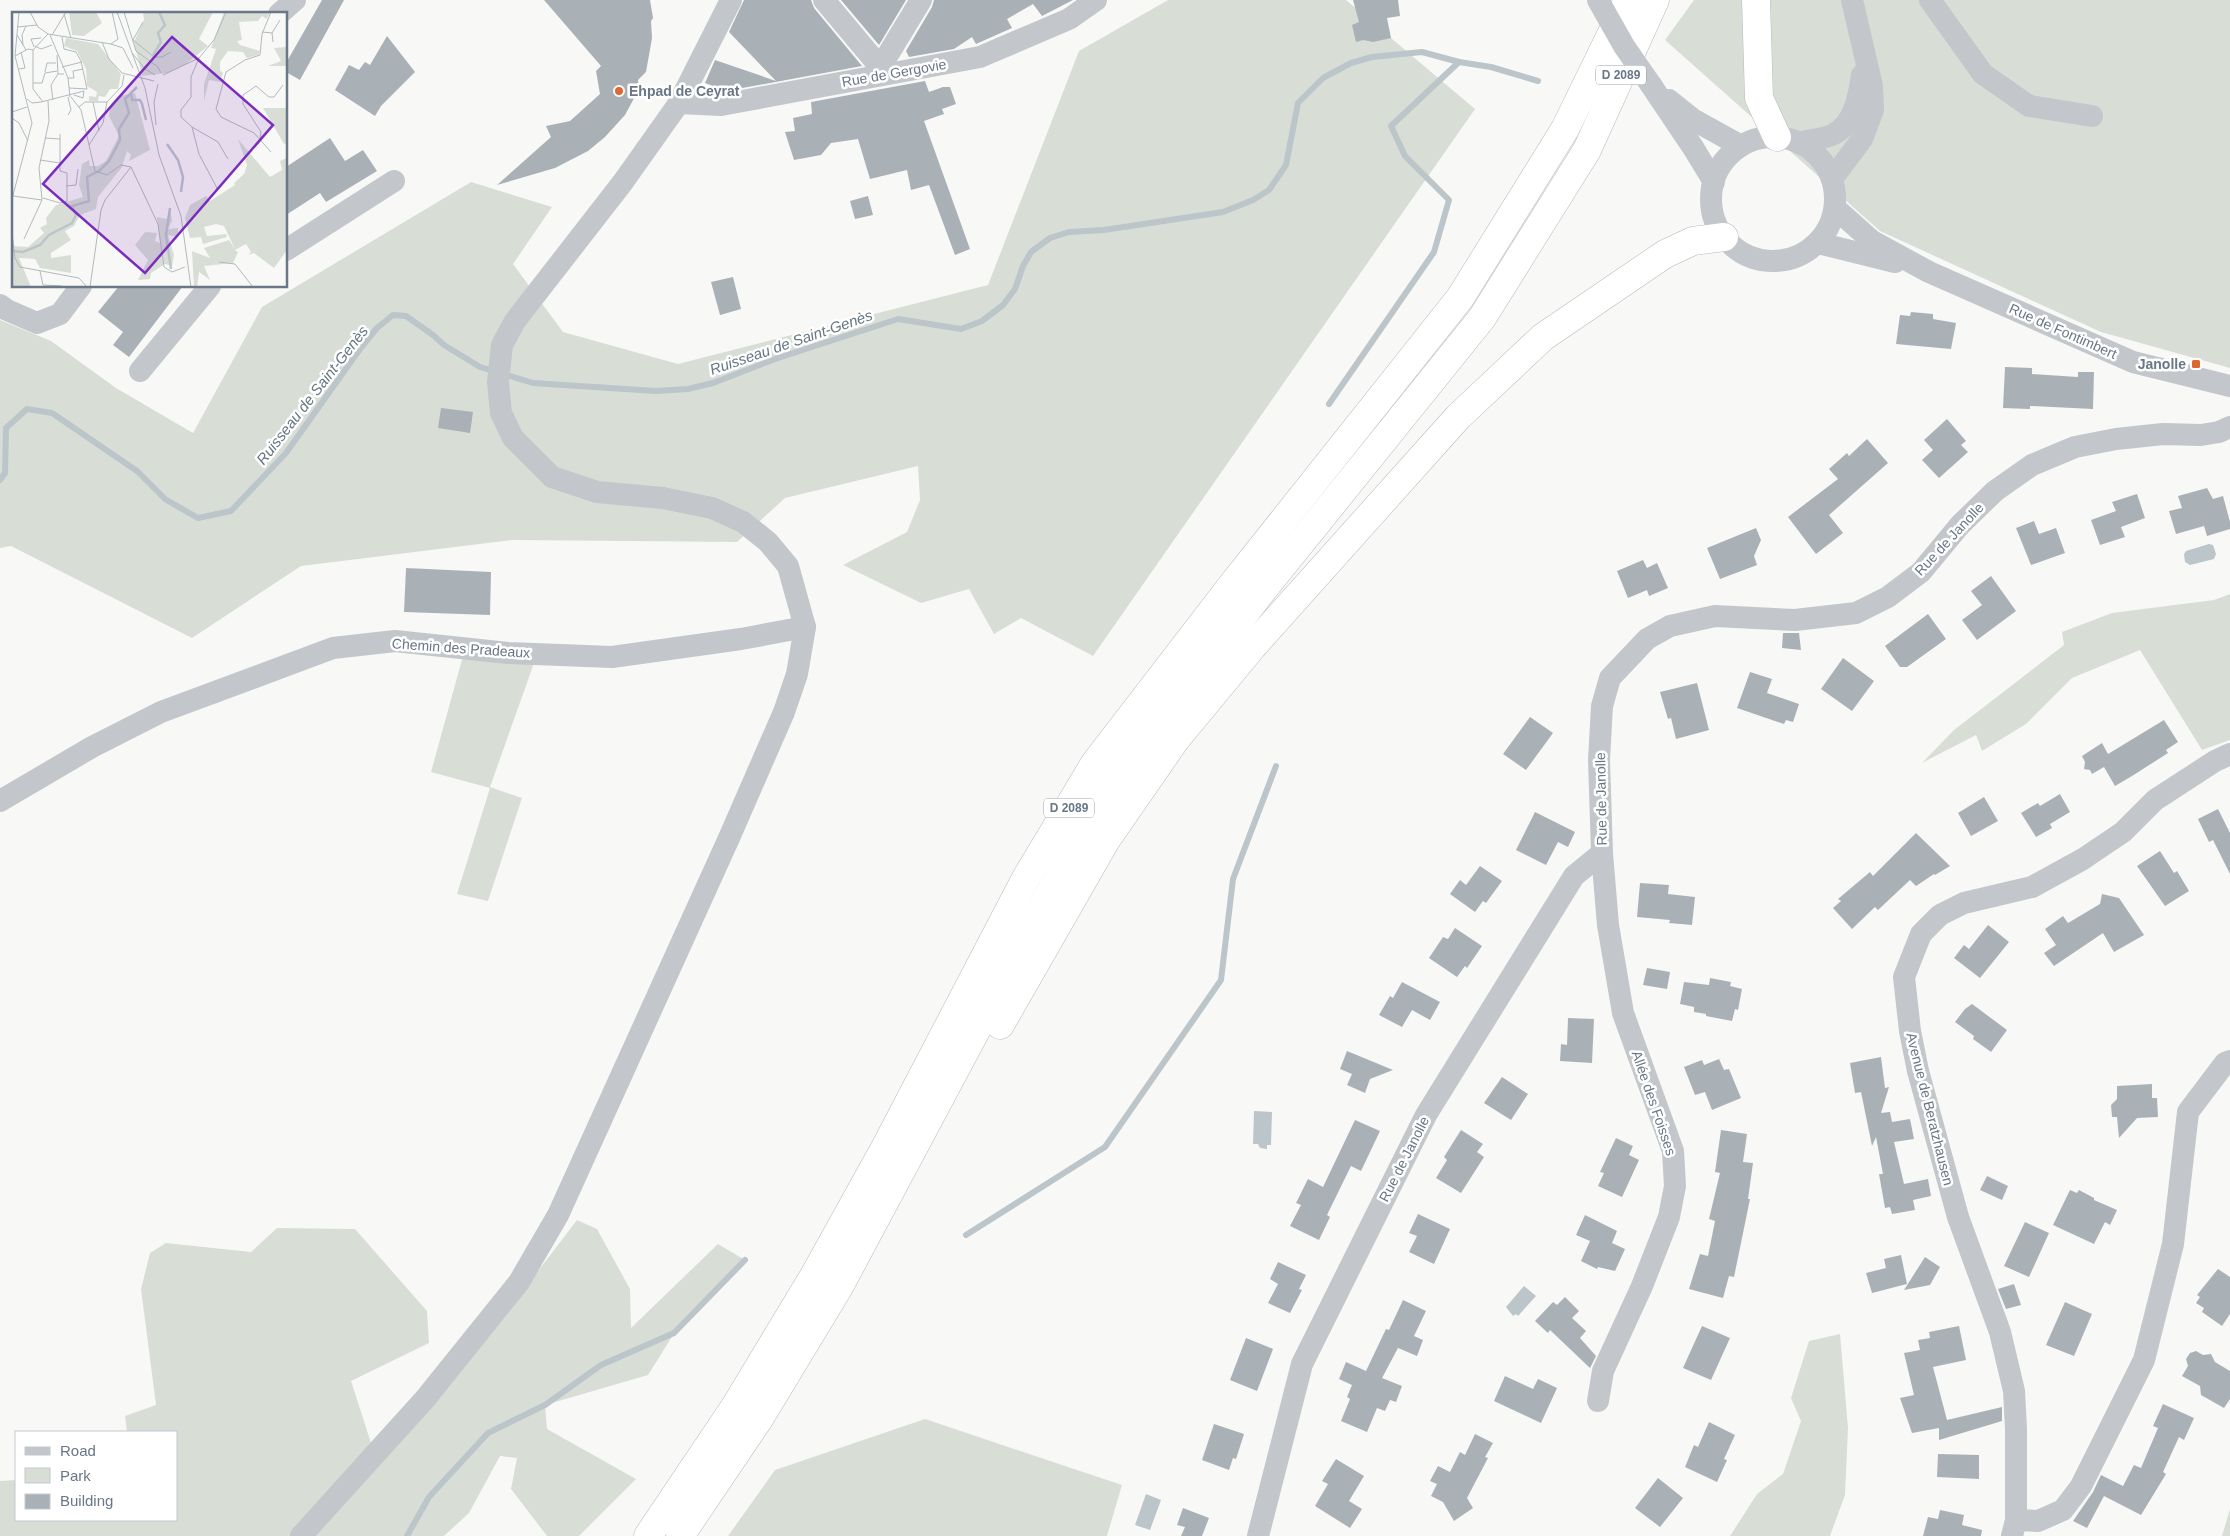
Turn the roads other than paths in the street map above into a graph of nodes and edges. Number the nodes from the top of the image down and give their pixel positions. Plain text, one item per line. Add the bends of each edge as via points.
1 (295, 0) edge
2 (731, 0) edge
3 (824, 0) edge
4 (1096, 0) edge
5 (1598, 0) edge
6 (1628, 0) edge
7 (1655, 0) edge
8 (1756, 0) edge
9 (1852, 0) edge
10 (1930, 0) edge
11 (911, 5) edge
12 (281, 12) edge
13 (1864, 59) junction
14 (877, 72) junction
15 (1651, 85) junction
16 (679, 103) junction
17 (2092, 116) dead end
18 (1788, 140) junction
19 (1741, 146) junction
20 (1832, 180) junction
21 (394, 181) dead end
22 (1714, 182) junction
23 (1835, 208) junction
24 (1724, 237) junction
25 (1818, 243) junction
26 (288, 249) edge
27 (1930, 272) junction
28 (80, 288) edge
29 (208, 288) edge
30 (0, 305) edge
31 (140, 371) dead end
32 (2230, 386) edge
33 (2230, 427) edge
34 (805, 627) junction
35 (2230, 754) edge
36 (0, 801) edge
37 (1602, 853) junction
38 (2230, 1062) edge
39 (909, 1159) junction
40 (1598, 1401) dead end
41 (2014, 1528) edge
42 (301, 1536) edge
43 (648, 1536) edge
44 (680, 1536) edge
45 (1258, 1536) edge

1 - 12 street
2 - 16 street
3 - 14 street
4 - 14 street, Rue de Gergovie via 1068,19 980,57
5 - 15 street, bridge
6 - 43 highway, D 2089 via 1565,129 1460,298 1095,763 1026,878 815,1274 736,1405
7 - 39 highway, D 2089 via 1587,150 1482,318 1262,590 1116,780 1050,892
8 - 18 highway via 1758,98
9 - 13 street
10 - 17 street via 1983,74 2029,106
11 - 14 street
13 - 18 street via 1858,103 1849,120 1834,134
13 - 20 street via 1872,86 1873,110 1862,139
14 - 16 street, Rue de Gergovie via 722,105
15 - 19 street via 1694,120
15 - 22 street
16 - 34 street via 623,182 515,321 502,345 498,382 501,413 513,438 552,477 597,492 663,498 712,508 743,522 768,542 788,566
18 - 19 street via 1759,139
18 - 20 street via 1819,158
19 - 22 street via 1729,156
20 - 23 street
21 - 26 street
22 - 24 street via 1711,202 1715,220
23 - 25 street via 1830,226
23 - 27 street, Rue de Fontimbert via 1872,241
24 - 25 street via 1738,250 1772,262 1789,260
24 - 39 highway via 1693,241 1665,254 1543,337 1458,417 1253,646 1176,739 1106,840 998,1029
25 - 27 street, Rue de Fontimbert
27 - 32 street, Rue de Fontimbert via 2133,362
28 - 30 street via 60,314 37,323
29 - 31 street
33 - 37 street, Rue de Janolle via 2201,435 2163,434 2116,439 2075,447 2032,465 1995,491 1960,525 1921,572 1888,598 1856,613 1795,620 1715,616 1670,626 1647,639 1610,678 1602,706 1599,760
34 - 36 street, Chemin des Pradeaux via 612,657 508,653 395,641 333,648 161,712 92,747
34 - 42 street via 797,674 784,712 558,1215 519,1282 425,1399
35 - 41 street, Avenue de Beratzhausen via 2155,800 2123,832 2083,860 2032,887 1964,903 1940,915 1922,934 1904,978 1918,1071 1958,1217 2000,1332 2014,1391
37 - 40 street, Allée des Foisses via 1608,925 1623,1013 1674,1151 1675,1186 1666,1226 1603,1371
37 - 45 street, Rue de Janolle via 1574,876 1421,1124 1302,1364
38 - 41 street, Avenue de Beratzhausen via 2225,1063 2188,1112 2173,1244 2144,1360 2081,1486 2063,1510
39 - 44 highway, D 2089 via 839,1287 759,1419

